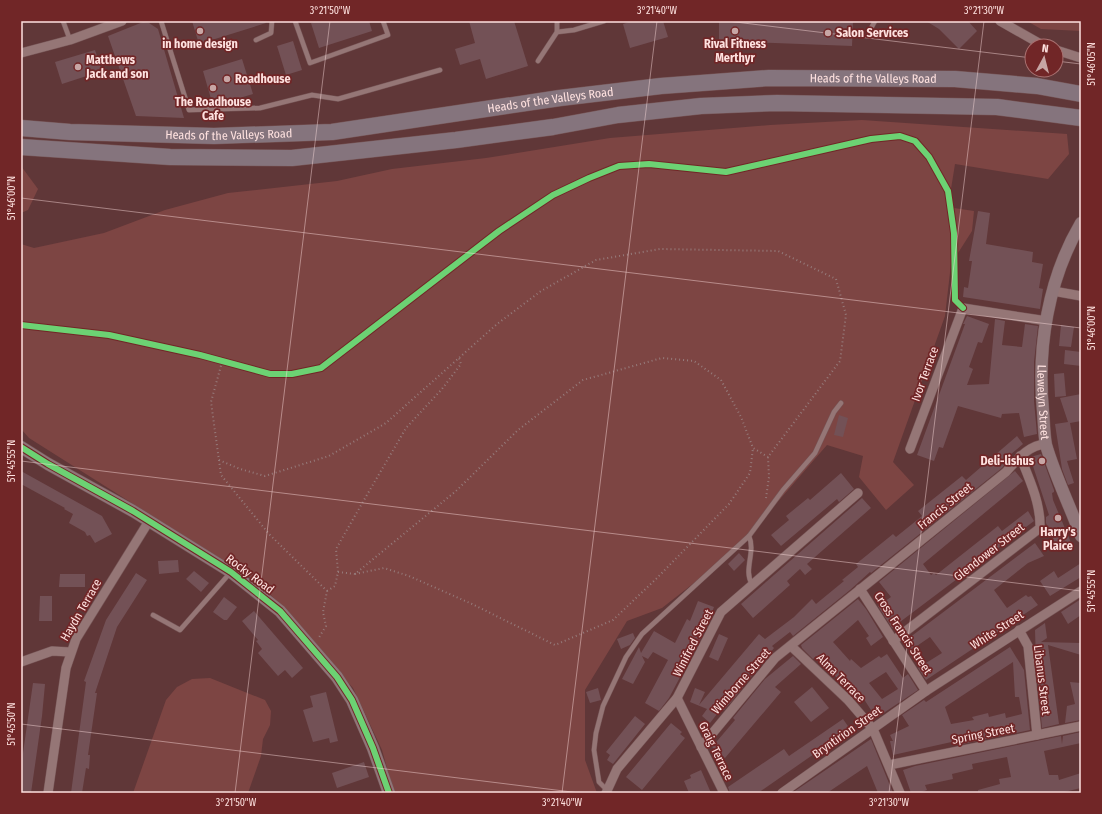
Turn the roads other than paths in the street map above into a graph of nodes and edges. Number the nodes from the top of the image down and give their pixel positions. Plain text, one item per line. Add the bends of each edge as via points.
1 (63, 21) edge
2 (122, 21) edge
3 (160, 21) edge
4 (272, 21) edge
5 (295, 21) edge
6 (383, 21) edge
7 (557, 21) edge
8 (604, 21) edge
9 (875, 21) edge
10 (1000, 21) edge
11 (557, 32) junction
12 (869, 32) dead end
13 (1030, 38) edge
14 (70, 40) junction
15 (256, 40) dead end
16 (21, 53) edge
17 (1064, 53) edge
18 (1081, 58) edge
19 (538, 61) dead end
20 (440, 70) dead end
21 (1081, 94) edge
22 (1081, 118) edge
23 (21, 128) edge
24 (21, 147) edge
25 (1081, 223) edge
26 (1052, 291) junction
27 (1081, 296) edge
28 (1047, 321) junction
29 (841, 403) dead end
30 (1046, 444) junction
31 (21, 447) edge
32 (910, 449) dead end
33 (1020, 456) junction
34 (858, 493) dead end
35 (149, 521) junction
36 (749, 536) junction
37 (1081, 536) edge
38 (231, 572) junction
39 (752, 584) junction
40 (860, 589) junction
41 (1081, 591) edge
42 (153, 615) dead end
43 (1019, 630) junction
44 (893, 641) junction
45 (792, 646) junction
46 (70, 652) junction
47 (21, 662) edge
48 (926, 691) junction
49 (677, 698) junction
50 (1081, 726) edge
51 (873, 729) junction
52 (1037, 735) junction
53 (701, 747) junction
54 (889, 766) junction
55 (606, 791) edge
56 (48, 793) edge
57 (389, 793) edge
58 (724, 793) edge
59 (782, 793) edge
60 (900, 793) edge

1 - 14 lane
2 - 14 street
3 - 20 lane via 189,110 260,108 312,96 338,99
4 - 15 lane via 271,33
5 - 6 lane via 310,63 388,35
7 - 11 lane
8 - 11 lane
9 - 12 lane
10 - 13 street
11 - 19 lane
14 - 16 street
17 - 18 street
21 - 23 highway, Heads of the Valleys Road via 1037,86 955,79 769,78 661,86 560,98 332,132 214,136
22 - 24 highway, Heads of the Valleys Road via 997,107 777,102 701,106 626,114 501,134 292,158 170,156
25 - 26 street, Llewelyn Street via 1060,265
26 - 27 street
26 - 28 street, Llewelyn Street
28 - 30 street, Llewelyn Street via 1042,374
28 - 32 street, Ivor Terrace via 963,308
29 - 36 lane via 834,412 815,453 783,490
30 - 33 street, Francis Street via 1032,448
30 - 37 street, Llewelyn Street
31 - 35 street, Rocky Road
33 - 40 street, Francis Street via 1006,472
33 - 44 street, Glendower Street via 1040,515 1040,528
34 - 39 street, Winifred Street
35 - 38 street, Rocky Road
35 - 46 street, Haydn Terrace
36 - 39 lane via 752,542 748,578
36 - 55 lane via 642,634 626,657 603,706 596,733 594,750 599,782
38 - 42 lane via 180,630
38 - 57 street, Rocky Road via 280,612 337,677 352,700
39 - 49 street, Winifred Street via 721,612
40 - 44 street, Cross Francis Street
40 - 45 street, Wimborne Street
41 - 43 street, White Street
43 - 48 street, White Street
43 - 52 street, Libanus Street via 1028,646
44 - 48 street, Cross Francis Street
45 - 51 street, Alma Terrace via 848,700
45 - 53 street, Wimborne Street via 775,658
46 - 47 street via 52,651
46 - 56 street, Haydn Terrace
48 - 51 street, Bryntirion Street
49 - 53 street, Graig Terrace
49 - 55 street, Winifred Street via 617,769
50 - 52 street, Spring Street
51 - 54 street, Alma Terrace
51 - 59 street, Bryntirion Street
52 - 54 street, Spring Street
53 - 58 street, Graig Terrace
54 - 60 street, Alma Terrace

